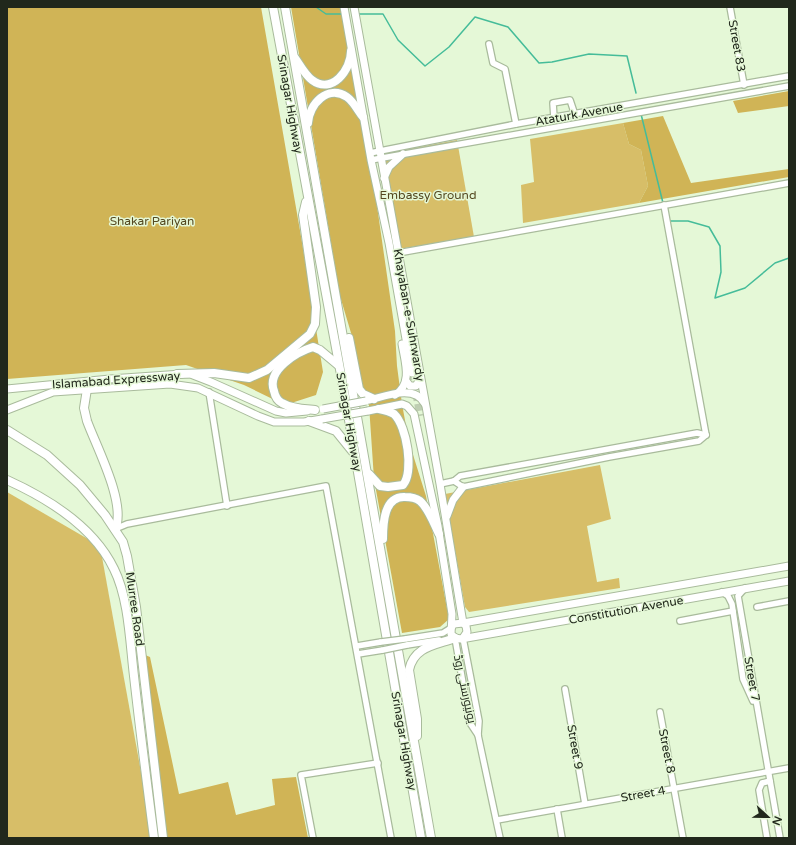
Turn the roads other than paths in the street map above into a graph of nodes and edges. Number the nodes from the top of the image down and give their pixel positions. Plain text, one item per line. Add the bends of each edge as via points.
1 (273, 7) edge
2 (344, 7) edge
3 (354, 7) edge
4 (730, 7) edge
5 (286, 10) edge
6 (489, 44) dead end
7 (351, 51) junction
8 (293, 54) junction
9 (789, 76) edge
10 (744, 85) junction
11 (789, 86) edge
12 (724, 88) junction
13 (726, 97) junction
14 (575, 114) junction
15 (363, 117) junction
16 (554, 118) junction
17 (516, 124) junction
18 (307, 130) junction
19 (379, 151) junction
20 (403, 154) junction
21 (370, 156) junction
22 (380, 158) junction
23 (384, 178) junction
24 (789, 183) edge
25 (307, 198) junction
26 (664, 205) junction
27 (383, 220) junction
28 (398, 253) junction
29 (339, 312) junction
30 (338, 365) junction
31 (412, 373) tunnel mouth
32 (177, 374) junction
33 (420, 378) junction
34 (406, 381) junction
35 (33, 386) junction
36 (7, 389) edge
37 (87, 389) junction
38 (209, 392) junction
39 (7, 394) edge
40 (395, 395) junction
41 (35, 398) junction
42 (374, 399) junction
43 (7, 403) edge
44 (426, 406) junction
45 (379, 409) junction
46 (7, 410) edge
47 (319, 410) junction
48 (310, 421) junction
49 (7, 430) edge
50 (706, 435) junction
51 (607, 450) junction
52 (597, 452) junction
53 (355, 454) junction
54 (609, 457) junction
55 (598, 460) junction
56 (368, 472) junction
57 (7, 480) edge
58 (454, 481) junction
59 (440, 484) junction
60 (463, 488) junction
61 (227, 506) junction
62 (446, 518) junction
63 (115, 529) junction
64 (439, 534) junction
65 (382, 557) junction
66 (789, 566) edge
67 (789, 581) edge
68 (745, 588) junction
69 (722, 592) junction
70 (459, 599) junction
71 (450, 601) junction
72 (789, 601) edge
73 (757, 607) dead end
74 (733, 611) junction
75 (680, 621) dead end
76 (463, 623) junction
77 (451, 628) junction
78 (457, 638) junction
79 (357, 646) junction
80 (141, 651) junction
81 (131, 652) junction
82 (358, 654) junction
83 (565, 689) dead end
84 (757, 708) junction
85 (660, 712) dead end
86 (478, 735) junction
87 (416, 749) junction
88 (378, 763) junction
89 (789, 768) edge
90 (769, 772) junction
91 (770, 781) junction
92 (674, 789) junction
93 (585, 804) junction
94 (557, 809) junction
95 (497, 820) junction
96 (154, 838) edge
97 (163, 838) edge
98 (313, 838) edge
99 (391, 838) edge
100 (421, 838) edge
101 (431, 838) edge
102 (500, 838) edge
103 (562, 838) edge
104 (683, 838) edge
105 (767, 838) edge
106 (780, 838) edge

1 - 25 highway, Srinagar Highway
2 - 7 main road
3 - 19 main road, Khayaban-e-Suhrwardy
4 - 10 street, Street 83
5 - 8 highway, Srinagar Highway
6 - 17 street via 493,63 505,69
7 - 8 highway via 350,64 344,74 334,82 322,84 307,76
7 - 15 main road
8 - 18 highway, Srinagar Highway
9 - 10 street, Ataturk Avenue
10 - 12 street, Ataturk Avenue
11 - 13 street, Ataturk Avenue
12 - 13 street
12 - 14 street, Ataturk Avenue
13 - 20 street, Ataturk Avenue
14 - 16 street, Ataturk Avenue
14 - 16 street via 570,100 553,103
15 - 18 highway via 349,99 333,93 325,95 313,105
15 - 21 main road
16 - 17 street, Ataturk Avenue
17 - 19 street, Ataturk Avenue
18 - 29 highway, Srinagar Highway
19 - 21 street, Ataturk Avenue
19 - 22 main road, Khayaban-e-Suhrwardy
20 - 22 street, Ataturk Avenue
20 - 23 main road via 389,167
21 - 22 street, Ataturk Avenue
21 - 27 main road
22 - 23 main road, Khayaban-e-Suhrwardy
23 - 28 main road, Khayaban-e-Suhrwardy
24 - 26 street
25 - 30 highway, Srinagar Highway
25 - 32 highway via 303,215 316,307 315,324 310,334 267,370 249,378 214,372
26 - 28 street
26 - 50 street
27 - 31 main road
27 - 34 main road
28 - 33 main road, Khayaban-e-Suhrwardy
29 - 42 highway via 347,330 359,389
29 - 56 highway, Srinagar Highway
30 - 47 highway via 313,347 302,350 276,372 273,388 280,402 288,406
30 - 53 highway, Srinagar Highway
32 - 35 main road, Islamabad Expressway
32 - 47 main road, Islamabad Expressway via 201,378 276,411 290,413
33 - 34 main road via 416,386 410,386
33 - 44 main road, Khayaban-e-Suhrwardy
34 - 40 main road
35 - 36 main road, Islamabad Expressway
35 - 39 main road
37 - 38 main road, Islamabad Expressway via 170,384 187,385
37 - 41 main road, Islamabad Expressway via 53,392
37 - 63 highway via 86,414 116,502 118,517
38 - 48 main road, Islamabad Expressway via 266,420
38 - 61 street
40 - 42 main road, Islamabad Expressway
40 - 44 main road, Islamabad Expressway via 413,393 420,397
41 - 43 main road via 14,404
41 - 46 main road, Islamabad Expressway
42 - 47 main road, Islamabad Expressway, bridge
44 - 59 main road, Khayaban-e-Suhrwardy
45 - 48 main road, Islamabad Expressway, bridge
45 - 56 highway via 394,415 401,424 408,455 408,477 403,486 380,486
45 - 64 main road, Islamabad Expressway via 402,404 413,411 418,419
48 - 53 highway via 336,431
49 - 63 highway, Murree Road via 61,467 80,485
50 - 51 street via 697,434
50 - 54 street via 699,441
51 - 52 street
51 - 54 street
52 - 55 street
52 - 58 street via 460,476
53 - 100 highway, Srinagar Highway
54 - 55 street
55 - 60 street
56 - 65 highway, Srinagar Highway
57 - 81 highway, Murree Road via 43,499 71,518 100,546 120,582
58 - 59 street
58 - 60 street
59 - 62 main road, Khayaban-e-Suhrwardy
60 - 62 main road via 453,500
61 - 63 street via 127,524
61 - 79 street via 326,486
62 - 70 main road, Khayaban-e-Suhrwardy
63 - 80 highway, Murree Road via 122,542 132,580
64 - 65 highway via 427,509 420,501 411,497 401,497 395,500 384,516
64 - 71 main road
65 - 87 highway, Srinagar Highway
66 - 76 main road, Constitution Avenue
67 - 68 main road, Constitution Avenue
68 - 69 main road, Constitution Avenue
68 - 84 street, Street 7 via 738,596
69 - 74 street via 731,601
69 - 78 main road, Constitution Avenue
70 - 71 main road
70 - 76 main road, Khayaban-e-Suhrwardy
71 - 77 main road
72 - 73 street
74 - 75 street
74 - 84 street via 743,679
76 - 77 main road via 456,623
76 - 78 main road via 467,632
77 - 78 main road
77 - 79 street, bridge via 443,633
78 - 82 street, Constitution Avenue, bridge
78 - 86 street, یونیورسٹی روڈ via 479,721
78 - 86 street, یونیورسٹی روڈ via 470,723
78 - 87 highway via 422,649 411,663 410,680 417,720
79 - 82 street
80 - 81 highway
80 - 97 highway, Murree Road
81 - 96 highway, Murree Road
82 - 88 street
83 - 93 street, Street 9
84 - 90 street, Street 7
85 - 92 street, Street 8
86 - 95 street
87 - 101 highway, Srinagar Highway
88 - 98 street via 300,775
88 - 99 street
89 - 90 street, Street 4
90 - 91 street, Street 7
90 - 92 street, Street 4
91 - 105 street via 762,783 758,790
91 - 106 street, Street 7
92 - 93 street, Street 4
92 - 104 street, Street 8
93 - 94 street, Street 4
94 - 95 street, Street 4
94 - 103 street
95 - 102 street

